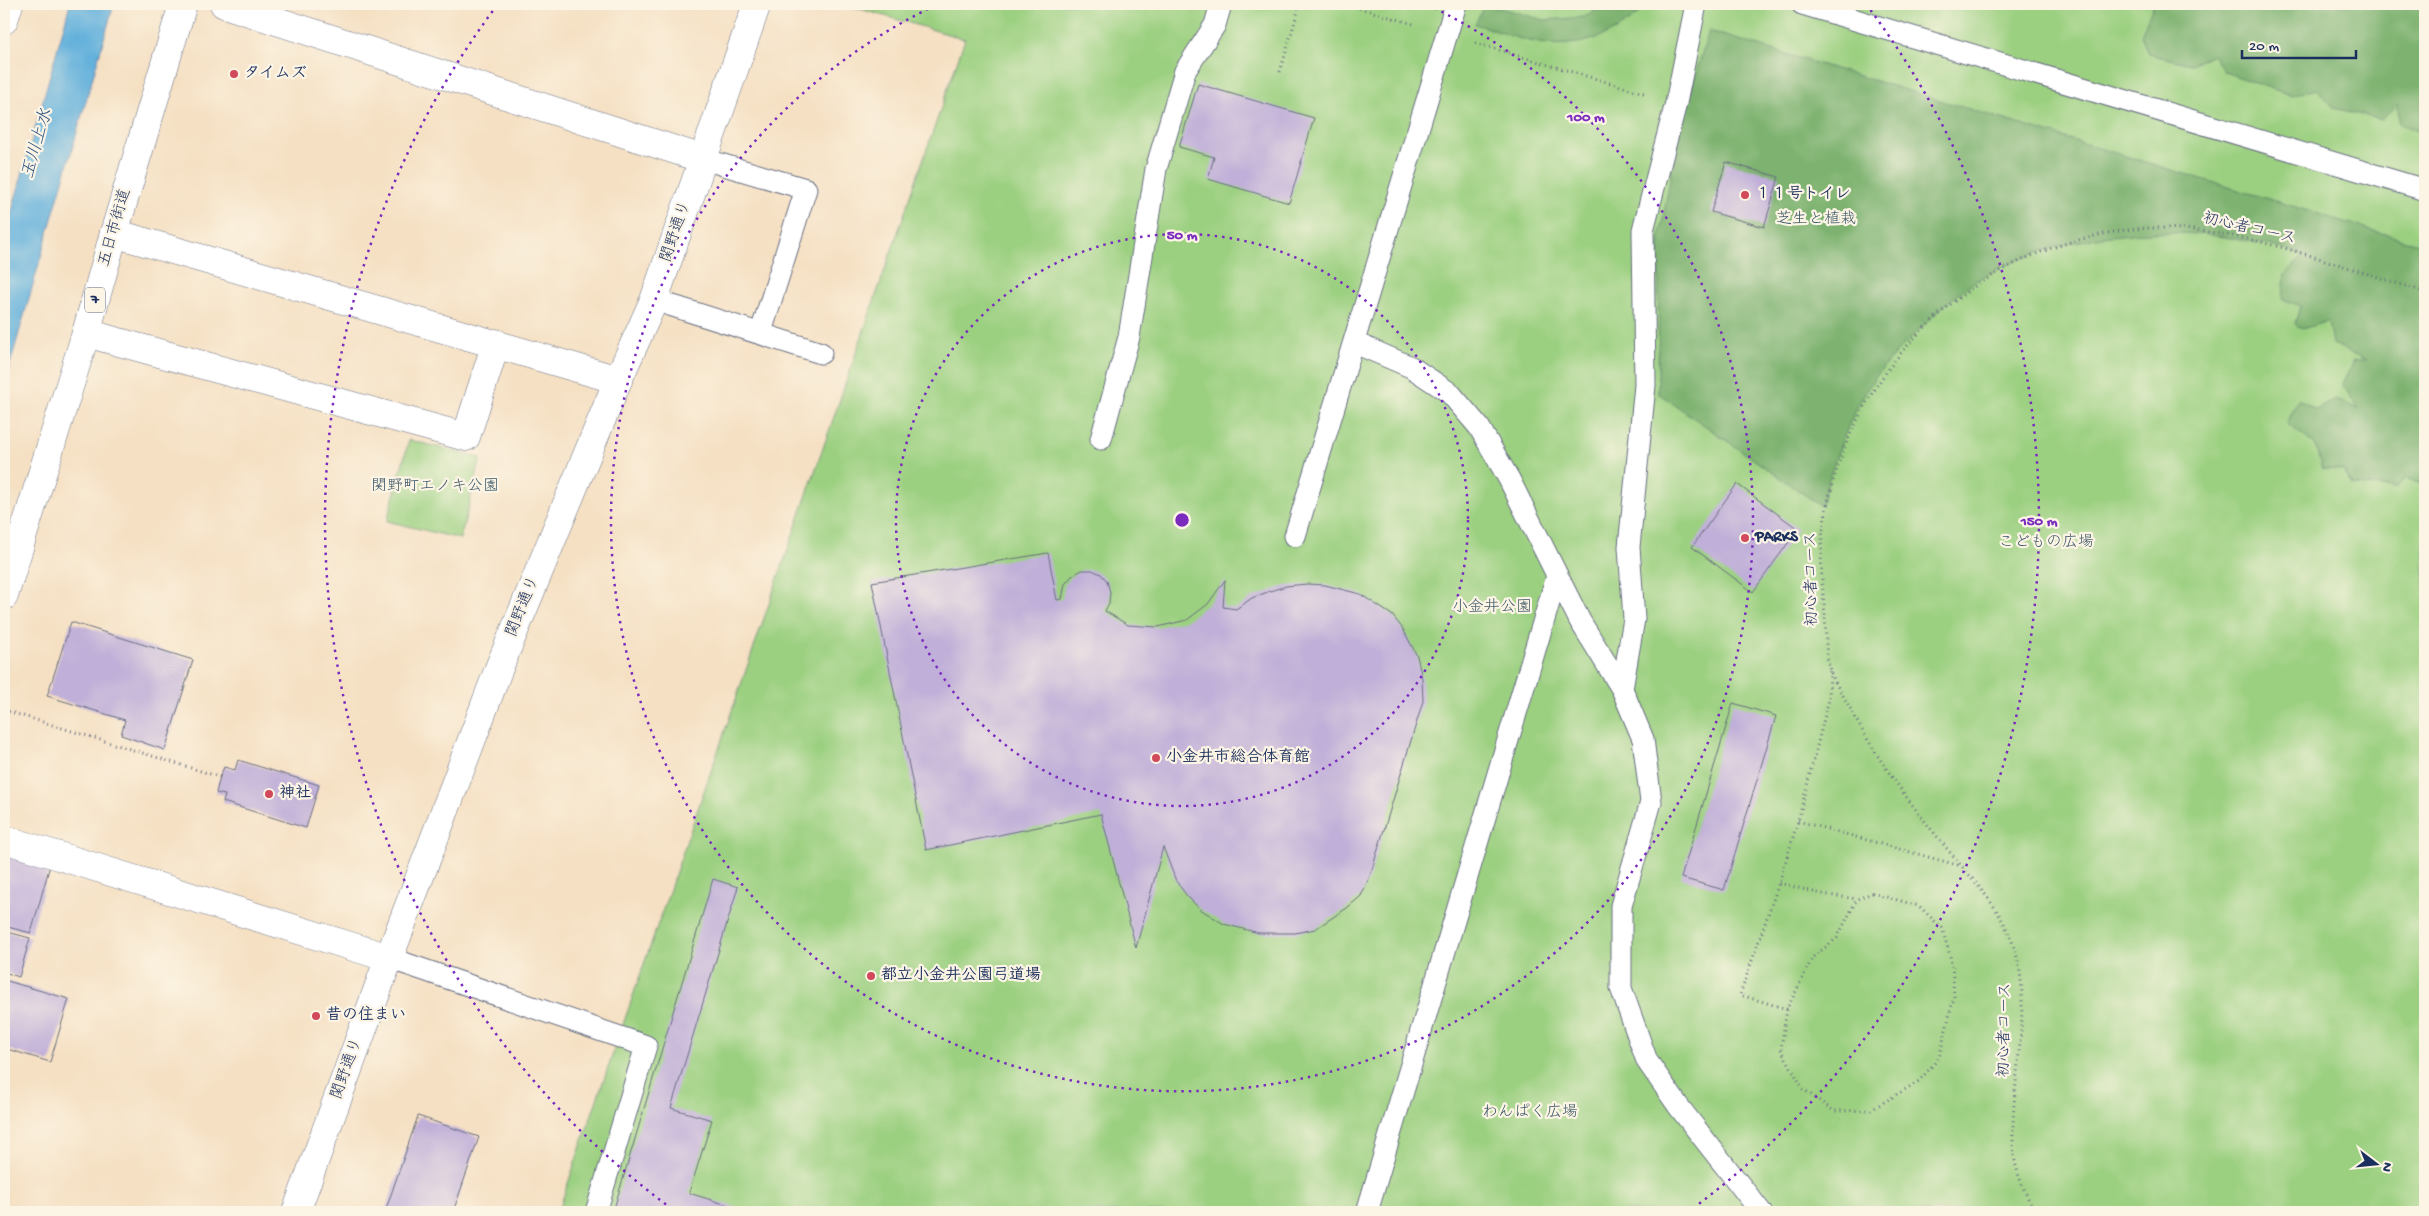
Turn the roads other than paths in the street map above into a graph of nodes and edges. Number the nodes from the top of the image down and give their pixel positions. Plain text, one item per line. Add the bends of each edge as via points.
1 (9, 4) edge
2 (183, 4) edge
3 (224, 4) edge
4 (757, 4) edge
5 (1221, 4) edge
6 (1456, 4) edge
7 (1696, 4) edge
8 (1802, 4) edge
9 (4, 20) edge
10 (703, 159) junction
11 (2425, 190) edge
12 (114, 234) junction
13 (654, 300) junction
14 (761, 332) junction
15 (86, 333) junction
16 (496, 343) junction
17 (1355, 343) junction
18 (821, 352) dead end
19 (618, 380) junction
20 (1101, 439) dead end
21 (1295, 536) dead end
22 (1557, 576) junction
23 (4, 596) edge
24 (1622, 689) junction
25 (4, 839) edge
26 (389, 958) junction
27 (296, 1212) edge
28 (596, 1212) edge
29 (1367, 1212) edge
30 (1761, 1212) edge

1 - 9 street
2 - 12 street, 五日市街道 / 7
3 - 10 street
4 - 10 street, 関野通り
5 - 20 lane via 1215,26 1185,71 1156,169 1129,338
6 - 17 lane
7 - 24 lane via 1676,103 1643,230 1645,385 1629,548 1634,619
8 - 11 lane
10 - 13 street, 関野通り
10 - 14 lane via 806,189
12 - 15 street, 五日市街道 / 7
12 - 16 street
13 - 14 lane
13 - 19 street, 関野通り
14 - 18 lane
15 - 16 street via 466,437
15 - 23 street, 五日市街道 / 7
16 - 19 street
17 - 21 lane
17 - 22 lane via 1411,367 1450,394 1479,428 1509,479
19 - 26 street, 関野通り via 499,668
22 - 24 lane via 1598,654
22 - 29 lane
24 - 30 lane via 1643,739 1652,802 1621,906 1622,988 1647,1061
25 - 26 street
26 - 27 street, 関野通り
26 - 28 lane via 646,1046

